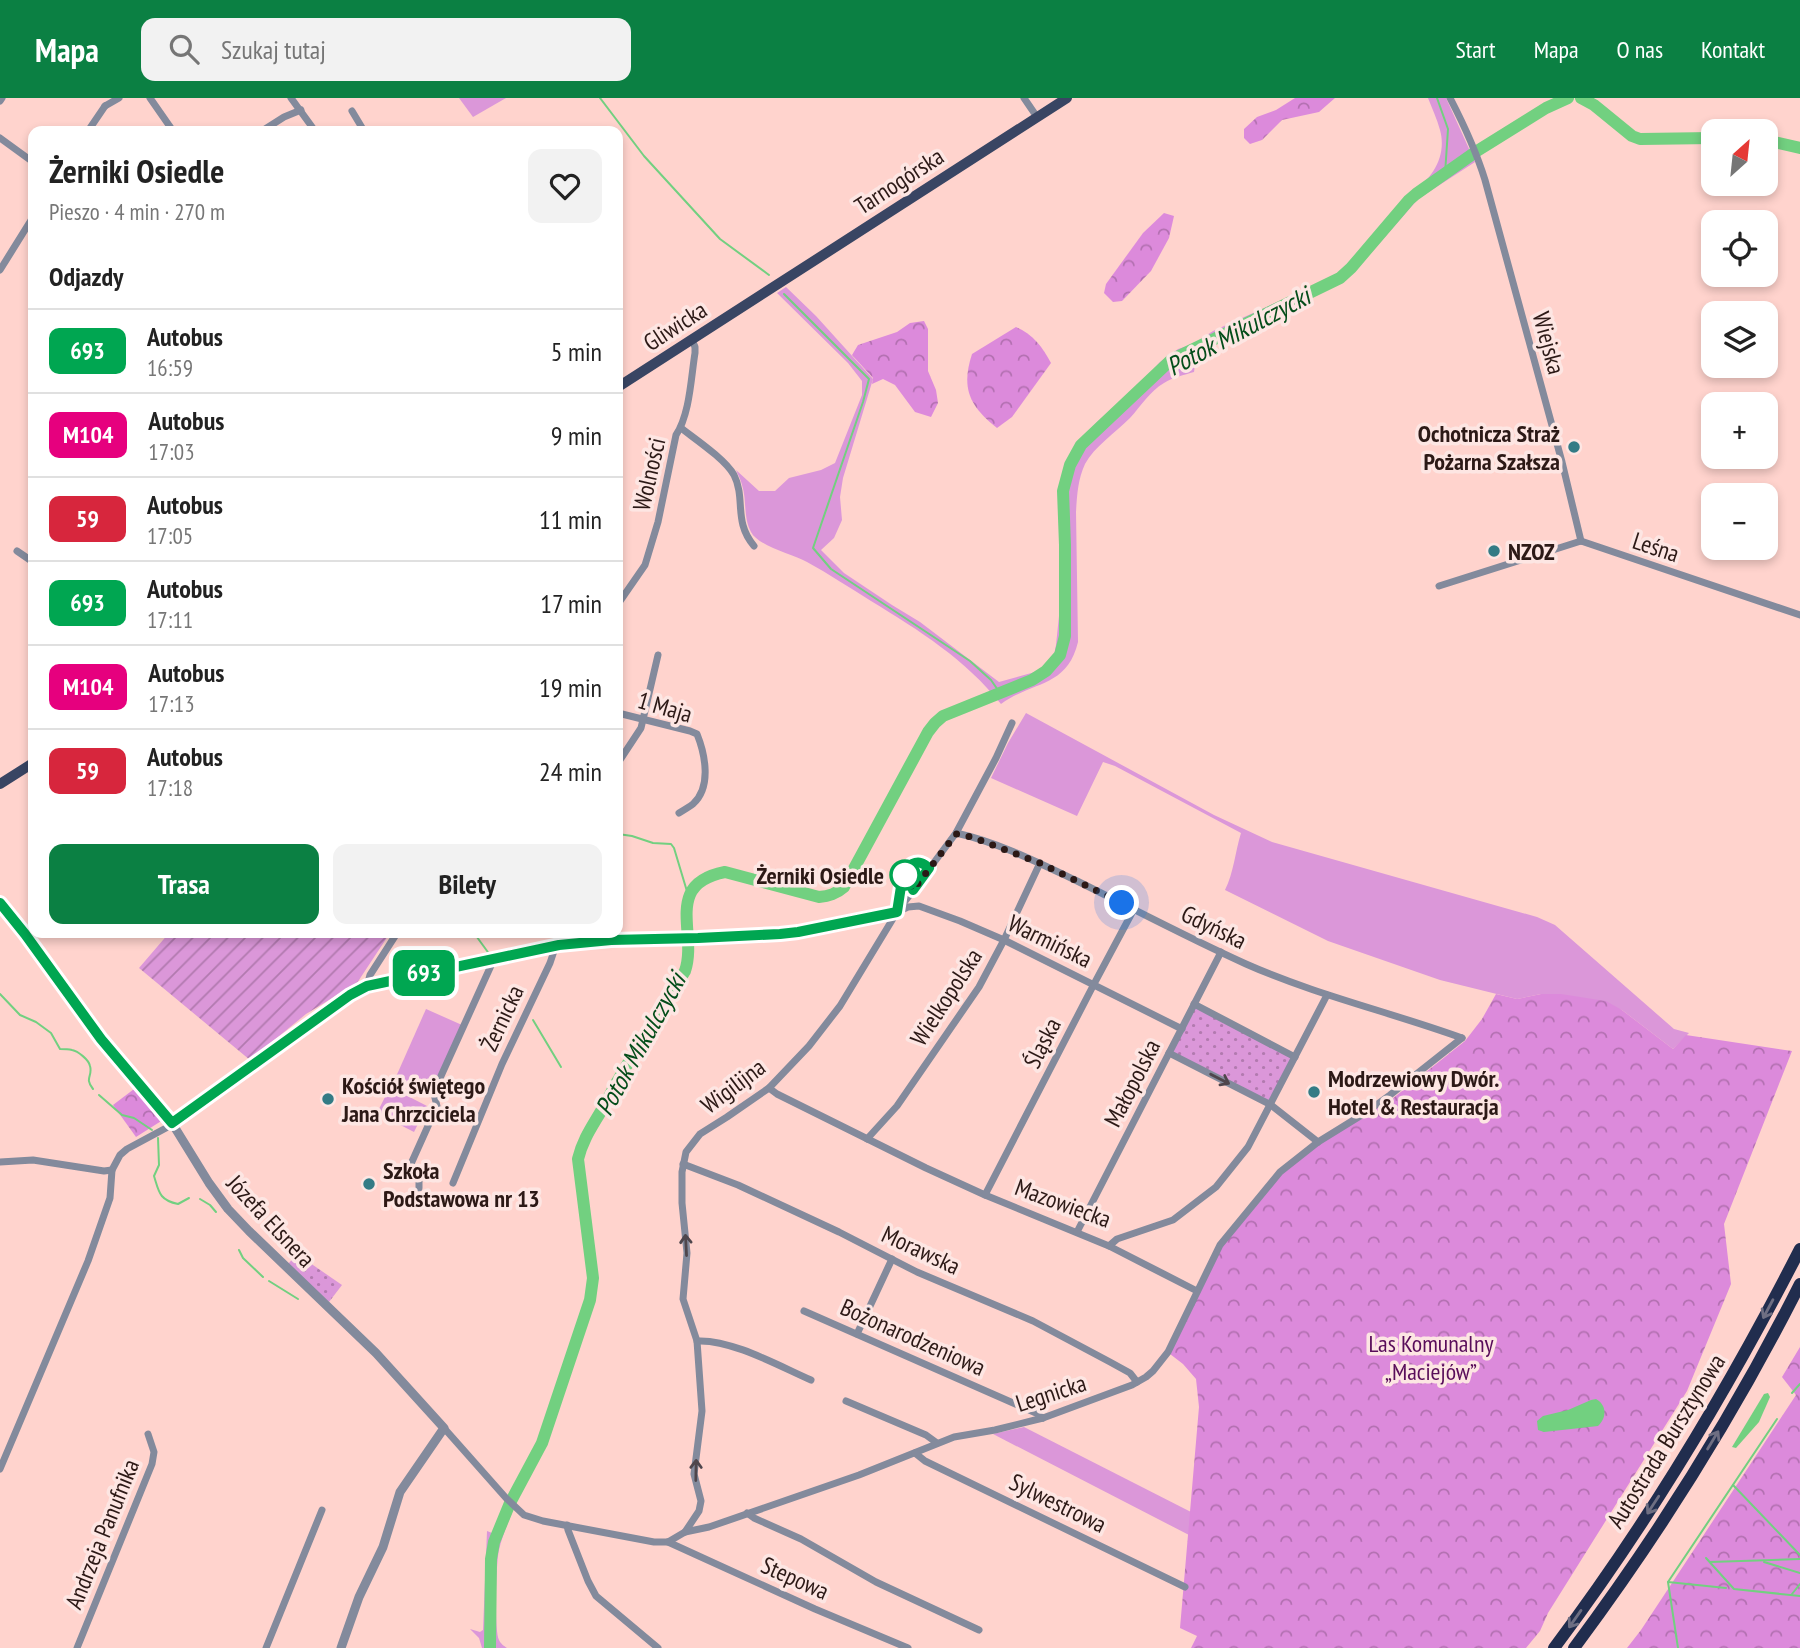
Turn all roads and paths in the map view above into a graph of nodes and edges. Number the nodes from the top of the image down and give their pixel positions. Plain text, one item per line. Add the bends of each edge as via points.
1 (100, 98) edge
2 (119, 98) edge
3 (150, 98) edge
4 (291, 98) edge
5 (1024, 98) edge
6 (1067, 98) edge
7 (1450, 98) edge
8 (105, 106) junction
9 (301, 110) junction
10 (352, 111) dead end
11 (1037, 117) junction
12 (91, 126) edge
13 (170, 126) edge
14 (270, 126) edge
15 (312, 126) edge
16 (361, 126) edge
17 (0, 138) edge
18 (28, 158) edge
19 (28, 224) edge
20 (0, 270) edge
21 (754, 300) joint
22 (692, 340) junction
23 (623, 384) edge
24 (681, 428) junction
25 (1581, 541) junction
26 (754, 546) dead end
27 (17, 551) dead end
28 (28, 559) edge
29 (1439, 586) dead end
30 (623, 595) edge
31 (1800, 615) edge
32 (658, 655) dead end
33 (623, 714) edge
34 (642, 720) junction
35 (1012, 723) dead end
36 (623, 755) edge
37 (28, 766) edge
38 (0, 784) edge
39 (679, 813) dead end
40 (956, 834) junction
41 (1040, 863) junction
42 (0, 903) edge
43 (1134, 909) junction
44 (897, 912) junction
45 (394, 938) edge
46 (1004, 940) junction
47 (553, 947) junction
48 (1221, 952) junction
49 (494, 959) junction
50 (1094, 984) junction
51 (367, 986) junction
52 (1327, 995) junction
53 (1194, 1004) junction
54 (1182, 1029) junction
55 (1462, 1038) joint
56 (1169, 1054) junction
57 (1295, 1057) junction
58 (769, 1088) junction
59 (1271, 1105) junction
60 (172, 1123) junction
61 (867, 1139) junction
62 (1318, 1143) junction
63 (0, 1162) edge
64 (683, 1164) junction
65 (113, 1170) junction
66 (453, 1183) dead end
67 (419, 1188) dead end
68 (985, 1195) junction
69 (1077, 1232) junction
70 (1109, 1246) junction
71 (1800, 1249) edge
72 (892, 1259) junction
73 (1800, 1284) edge
74 (1197, 1291) junction
75 (804, 1311) dead end
76 (857, 1334) junction
77 (697, 1341) junction
78 (811, 1380) dead end
79 (1137, 1382) junction
80 (846, 1401) dead end
81 (1043, 1418) junction
82 (444, 1428) junction
83 (148, 1434) dead end
84 (937, 1443) junction
85 (915, 1453) junction
86 (0, 1469) edge
87 (322, 1510) dead end
88 (747, 1513) junction
89 (567, 1525) junction
90 (685, 1532) junction
91 (668, 1542) junction
92 (1185, 1587) dead end
93 (979, 1630) dead end
94 (77, 1648) edge
95 (266, 1648) edge
96 (341, 1648) edge
97 (658, 1648) edge
98 (908, 1648) edge
99 (1554, 1648) edge
100 (1574, 1648) edge

1 - 8 street
2 - 8 street
3 - 13 street
4 - 9 street
5 - 11 street
6 - 11 main road, Tarnogórska
7 - 25 street, Wiejska via 1476,153
8 - 12 street
9 - 14 street
9 - 15 street
10 - 16 street
11 - 21 main road, Tarnogórska
17 - 18 street
19 - 20 street
21 - 22 main road, Gliwicka
22 - 23 main road, Gliwicka
22 - 24 street, Wolności via 695,353
24 - 26 street, Wolności via 734,475 741,521
24 - 30 street, Wolności via 645,565
25 - 29 street
25 - 31 street, Leśna
27 - 28 street
32 - 34 street
33 - 34 street, 1 Maja
34 - 36 street
34 - 39 street, 1 Maja via 697,734 704,783 700,796
35 - 40 street, Wigilijna
37 - 38 main road
40 - 41 street, Gdyńska
40 - 44 street, Wigilijna
41 - 43 street, Gdyńska
41 - 46 street, Wielkopolska
42 - 60 street, Józefa Elsnera via 101,1039
43 - 48 street, Gdyńska
43 - 50 street, Śląska
44 - 46 street, Warmińska via 919,906
44 - 47 street, Żernicka via 798,932
44 - 58 street, Wigilijna via 840,1006
45 - 51 street
46 - 50 street, Warmińska
46 - 61 street, Wielkopolska via 979,988 897,1106
47 - 49 street, Żernicka
47 - 66 street, Żernicka
48 - 52 street, Gdyńska
48 - 53 street, Małopolska
49 - 51 street, Żernicka
49 - 67 street via 436,1087 437,1106 410,1166 419,1178
50 - 54 street, Warmińska
50 - 68 street, Śląska
51 - 60 street, Żernicka
52 - 55 street, Gdyńska
52 - 57 street, Mazowiecka
53 - 54 street, Małopolska
53 - 57 street
54 - 56 street, Małopolska
55 - 62 street, Legnicka via 1390,1095
56 -> 59 street
56 - 69 street, Małopolska
57 - 59 street, Mazowiecka
58 - 61 street, Mazowiecka
58 - 64 street, Wigilijna via 700,1134
59 - 62 street
59 - 70 street, Mazowiecka via 1248,1147 1216,1188 1173,1220
60 - 65 street, Żernicka via 120,1155
60 - 82 street, Józefa Elsnera via 228,1209 376,1353
61 - 68 street, Mazowiecka
62 - 74 street, Legnicka via 1280,1172 1220,1245
63 - 65 street via 33,1160
64 - 72 street, Morawska via 738,1185
77 -> 64 street, Wigilijna via 683,1300 687,1253
65 - 86 street via 110,1198 88,1261
68 - 69 street, Mazowiecka
69 - 70 street, Mazowiecka
70 - 74 street
71 -> 99 highway, Autostrada Bursztynowa via 1688,1449
72 - 76 street
72 - 79 street, Morawska via 1033,1321 1130,1373
100 -> 73 highway, Autostrada Bursztynowa via 1683,1488
74 - 79 street, Legnicka via 1168,1352
75 - 76 street, Bożonarodzeniowa
76 - 81 street, Bożonarodzeniowa
77 - 78 street via 730,1345
90 -> 77 street, Wigilijna via 701,1501 694,1474 702,1411
79 - 81 street, Legnicka
80 - 84 street
81 - 84 street, Legnicka
82 - 89 street, Józefa Elsnera via 524,1515
82 - 96 street via 400,1492 383,1547
83 - 94 street, Andrzeja Panufnika via 154,1452 152,1464
84 - 85 street, Legnicka
85 - 88 street, Legnicka
85 - 92 street, Sylwestrowa
87 - 95 street
88 - 90 street, Legnicka
88 - 93 street via 876,1582
89 - 91 street
89 - 97 street via 596,1595
90 - 91 street, Legnicka
91 - 98 street, Stepowa

